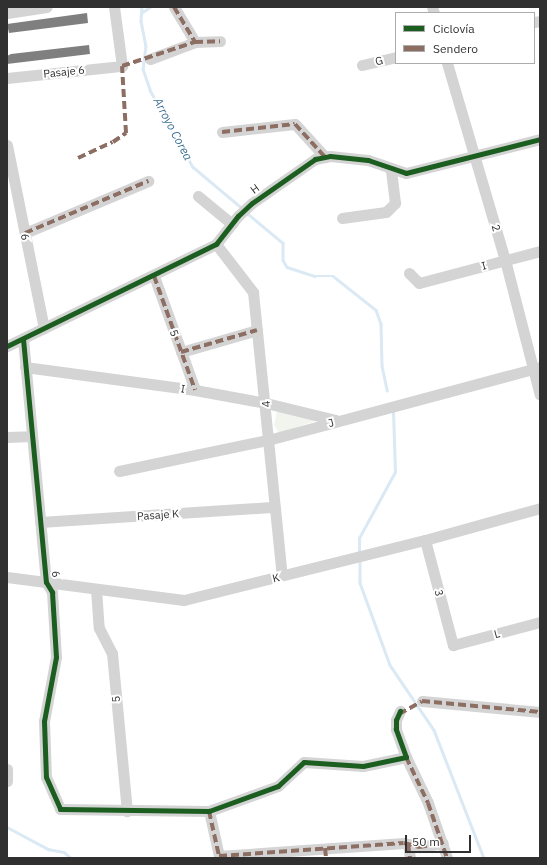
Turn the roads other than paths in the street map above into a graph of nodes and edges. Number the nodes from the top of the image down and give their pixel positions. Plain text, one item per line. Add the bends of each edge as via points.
1 (47, 7) edge
2 (114, 7) edge
3 (174, 7) edge
4 (7, 12) edge
5 (220, 41) dead end
6 (195, 42) junction
7 (395, 56) edge
8 (150, 58) dead end
9 (448, 64) edge
10 (362, 65) dead end
11 (7, 78) edge
12 (222, 132) dead end
13 (540, 139) edge
14 (7, 145) edge
15 (325, 157) junction
16 (475, 157) junction
17 (9, 169) edge
18 (391, 169) junction
19 (148, 181) dead end
20 (198, 196) dead end
21 (342, 218) dead end
22 (235, 220) junction
23 (25, 233) junction
24 (216, 244) junction
25 (540, 251) edge
26 (505, 260) junction
27 (409, 273) dead end
28 (154, 276) junction
29 (44, 328) junction
30 (257, 330) junction
31 (22, 339) junction
32 (7, 346) edge
33 (181, 352) junction
34 (25, 367) junction
35 (537, 368) edge
36 (195, 390) junction
37 (540, 395) edge
38 (266, 403) junction
39 (338, 421) junction
40 (32, 436) junction
41 (7, 437) edge
42 (268, 440) junction
43 (119, 471) dead end
44 (275, 507) junction
45 (540, 508) edge
46 (40, 522) junction
47 (425, 540) junction
48 (282, 576) junction
49 (7, 577) edge
50 (46, 582) junction
51 (96, 589) junction
52 (540, 622) edge
53 (453, 645) joint
54 (422, 701) dead end
55 (400, 712) dead end
56 (540, 712) edge
57 (406, 757) junction
58 (7, 769) edge
59 (7, 781) edge
60 (127, 811) junction
61 (209, 811) junction
62 (443, 843) junction
63 (408, 844) junction
64 (325, 853) edge
65 (410, 858) edge
66 (447, 858) edge

1 - 4 street
2 - 11 street, Pasaje 6 via 122,66
3 - 6 street
5 - 6 street
6 - 8 street
7 - 10 street, G
9 - 16 street, 2
12 - 15 street via 296,124
13 - 16 street, H
14 - 17 street, 6
15 - 18 street, H via 368,160
15 - 22 street, H via 315,159 289,176 252,203
16 - 18 street, H via 406,172
16 - 26 street, 2
17 - 23 street, 6
18 - 21 street via 395,203 386,212
19 - 23 street
20 - 22 street
22 - 24 street, H
23 - 29 street, 6
24 - 28 street, H
24 - 30 street, 4 via 253,292
25 - 26 street, I
26 - 27 street, I via 419,283
26 - 35 street, 2
28 - 29 street, H
28 - 33 street, 5
29 - 31 street, H
30 - 33 street
30 - 38 street, 4
31 - 32 street, H
31 - 34 street, 6
33 - 36 street, 5
34 - 36 street, I
34 - 40 street, 6
35 - 37 street, 2
35 - 39 street, J
36 - 38 street, I
38 - 39 street, I
38 - 42 street, 4
39 - 42 street, J
40 - 41 street
40 - 46 street, 6
42 - 43 street, J
42 - 44 street, 4
44 - 46 street, Pasaje K
44 - 48 street, 4
45 - 47 street, K
46 - 50 street, 6
47 - 48 street, K
47 - 53 street, 3
48 - 51 street, K via 184,600
49 - 50 street, K
50 - 51 street, K
50 - 60 street, 6 via 52,592 56,657 44,721 46,777 60,809
51 - 60 street, 5 via 99,628 112,653
52 - 53 street, L
54 - 56 street
55 - 57 street via 396,720 396,729
57 - 61 street via 363,766 304,762 278,786
57 - 62 street via 428,803
58 - 59 street
60 - 61 street
61 - 64 street via 219,856
62 - 63 street via 419,847
62 - 66 street
63 - 64 street
63 - 65 street

